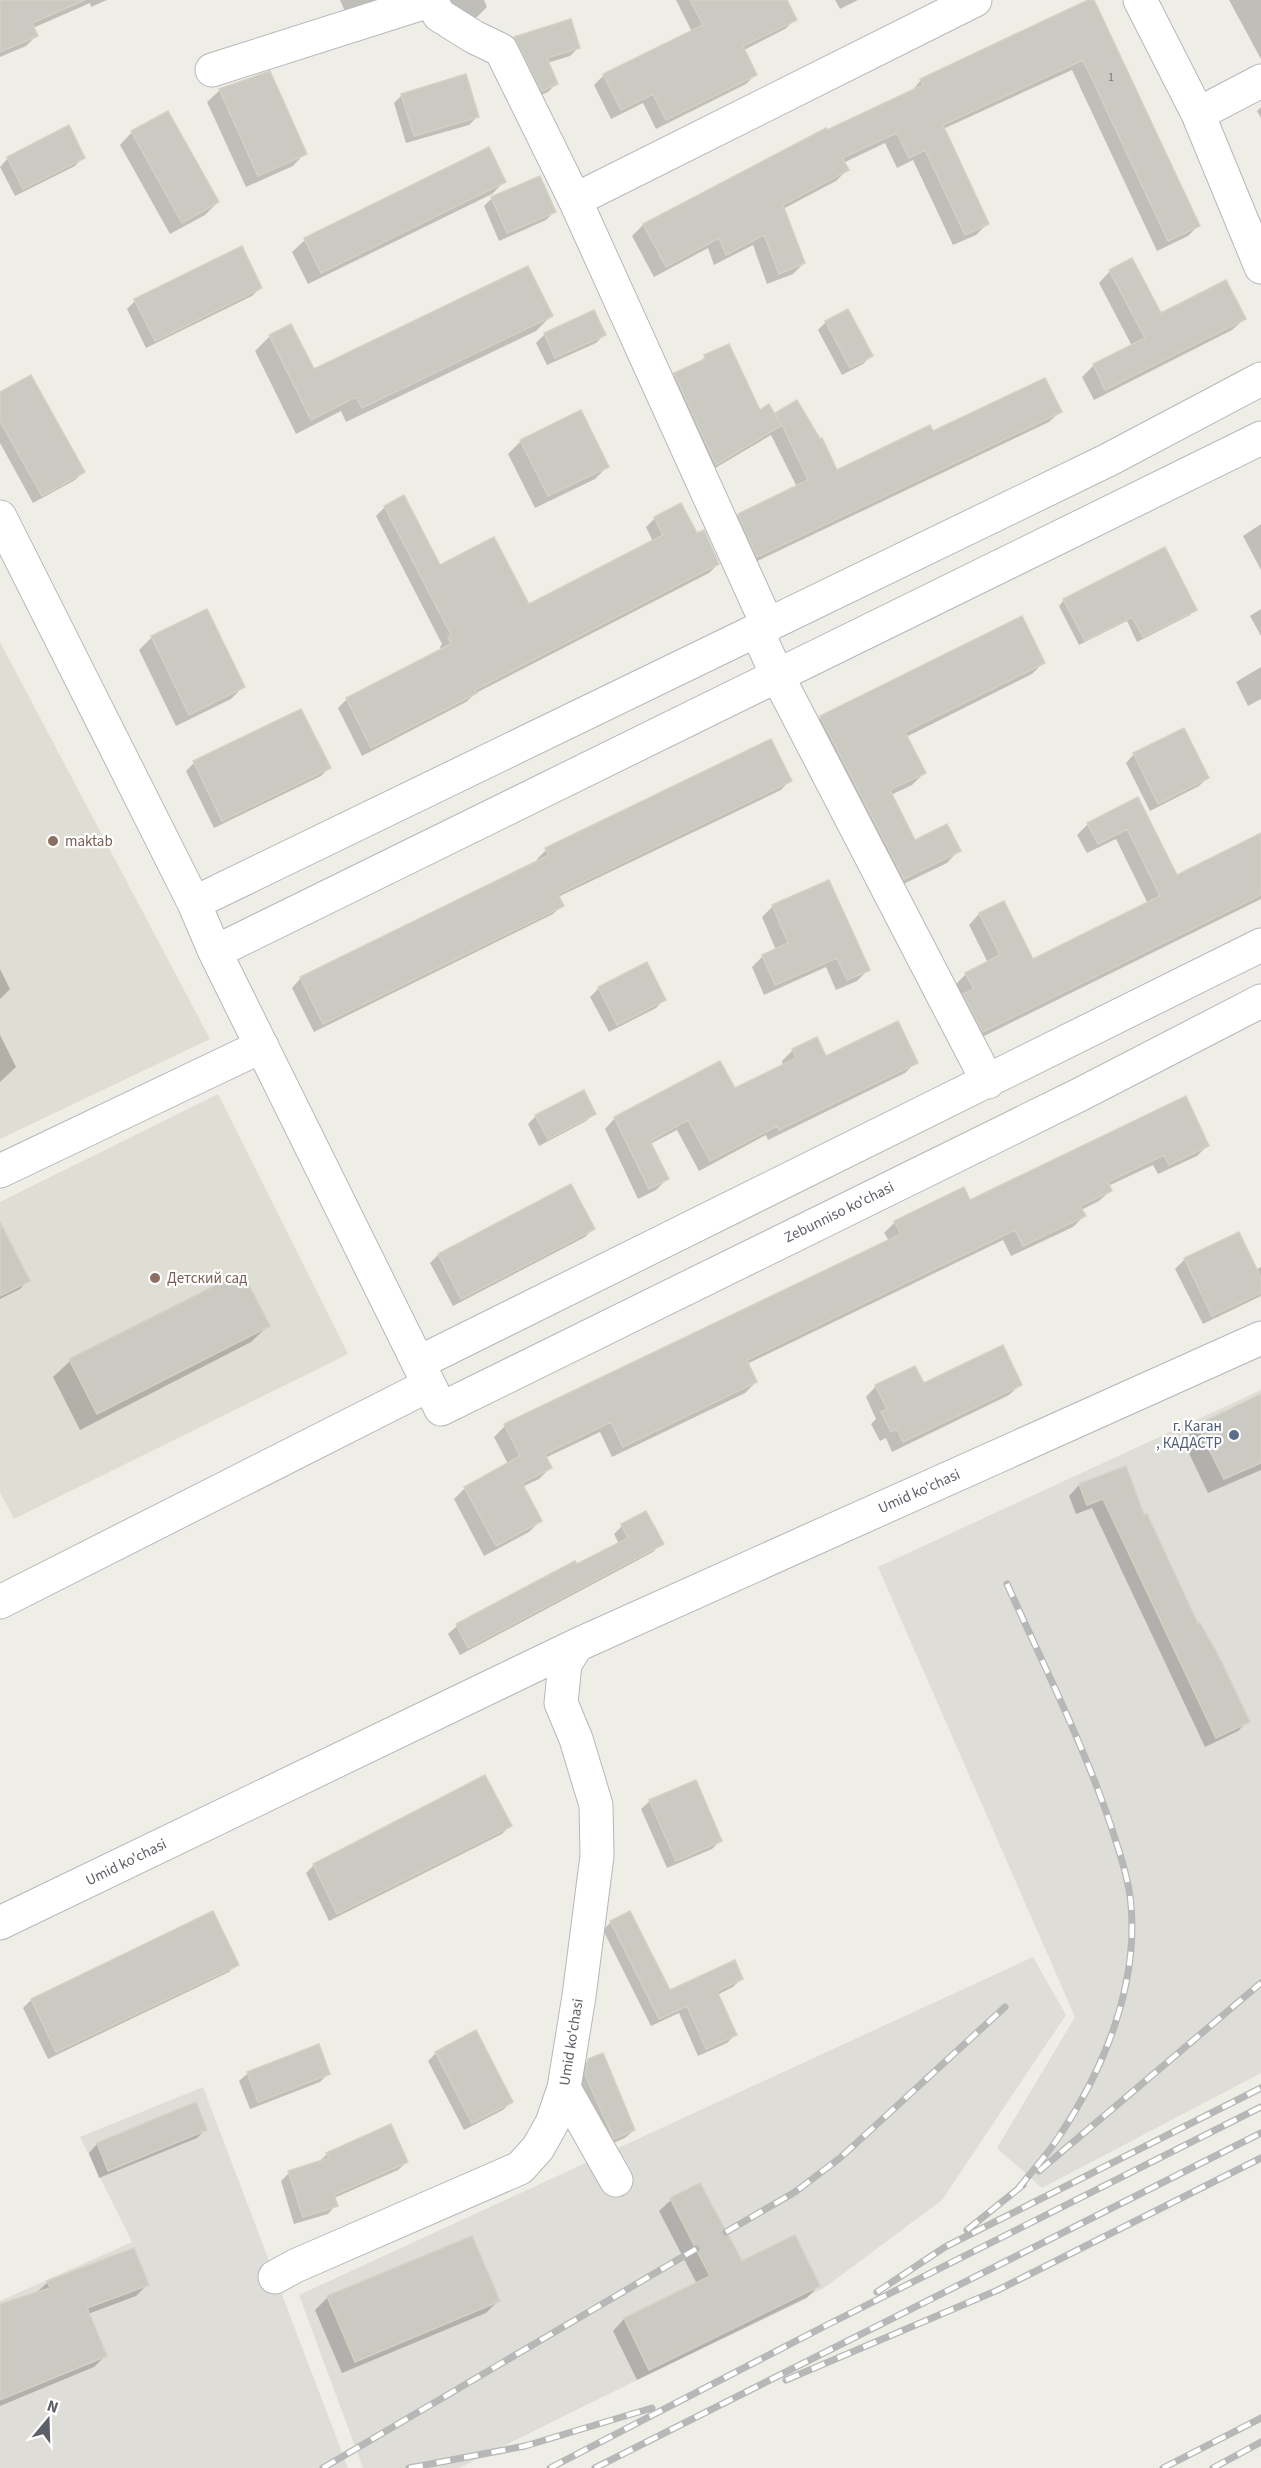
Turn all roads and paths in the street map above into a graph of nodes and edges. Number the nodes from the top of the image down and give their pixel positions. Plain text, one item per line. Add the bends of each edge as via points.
1 (432, 0) edge
2 (975, 0) edge
3 (1140, 0) edge
4 (213, 70) dead end
5 (1261, 81) edge
6 (1198, 114) junction
7 (574, 200) junction
8 (1261, 267) edge
9 (1261, 379) edge
10 (1261, 438) edge
11 (1108, 460) junction
12 (1131, 503) junction
13 (0, 517) edge
14 (762, 628) junction
15 (778, 677) junction
16 (194, 903) junction
17 (1261, 945) edge
18 (215, 952) junction
19 (1261, 1000) edge
20 (262, 1046) junction
21 (988, 1082) junction
22 (0, 1171) edge
23 (1261, 1338) edge
24 (424, 1374) junction
25 (0, 1602) edge
26 (577, 1645) junction
27 (0, 1923) edge
28 (564, 2088) junction
29 (616, 2180) dead end
30 (275, 2277) dead end

1 - 4 street
1 - 7 street via 440,15 501,50
2 - 7 street
3 - 6 street
5 - 6 street
6 - 8 street
7 - 14 street
9 - 11 street
10 - 12 street
11 - 12 street via 1127,464 1136,472 1138,482
11 - 14 street
12 - 15 street
13 - 16 street
14 - 15 street
14 - 16 street
15 - 18 street
15 - 21 street
16 - 18 street
17 - 21 street
18 - 20 street
19 - 24 street, Zebunniso ko'chasi via 1078,1095 441,1409
20 - 22 street
20 - 24 street
21 - 24 street
23 - 26 street, Umid ko'chasi
24 - 25 street
26 - 27 street, Umid ko'chasi
26 - 28 street, Umid ko'chasi via 565,1664 561,1703 596,1805 597,1856
28 - 29 street
28 - 30 street, Umid ko'chasi via 552,2123 538,2148 520,2168

